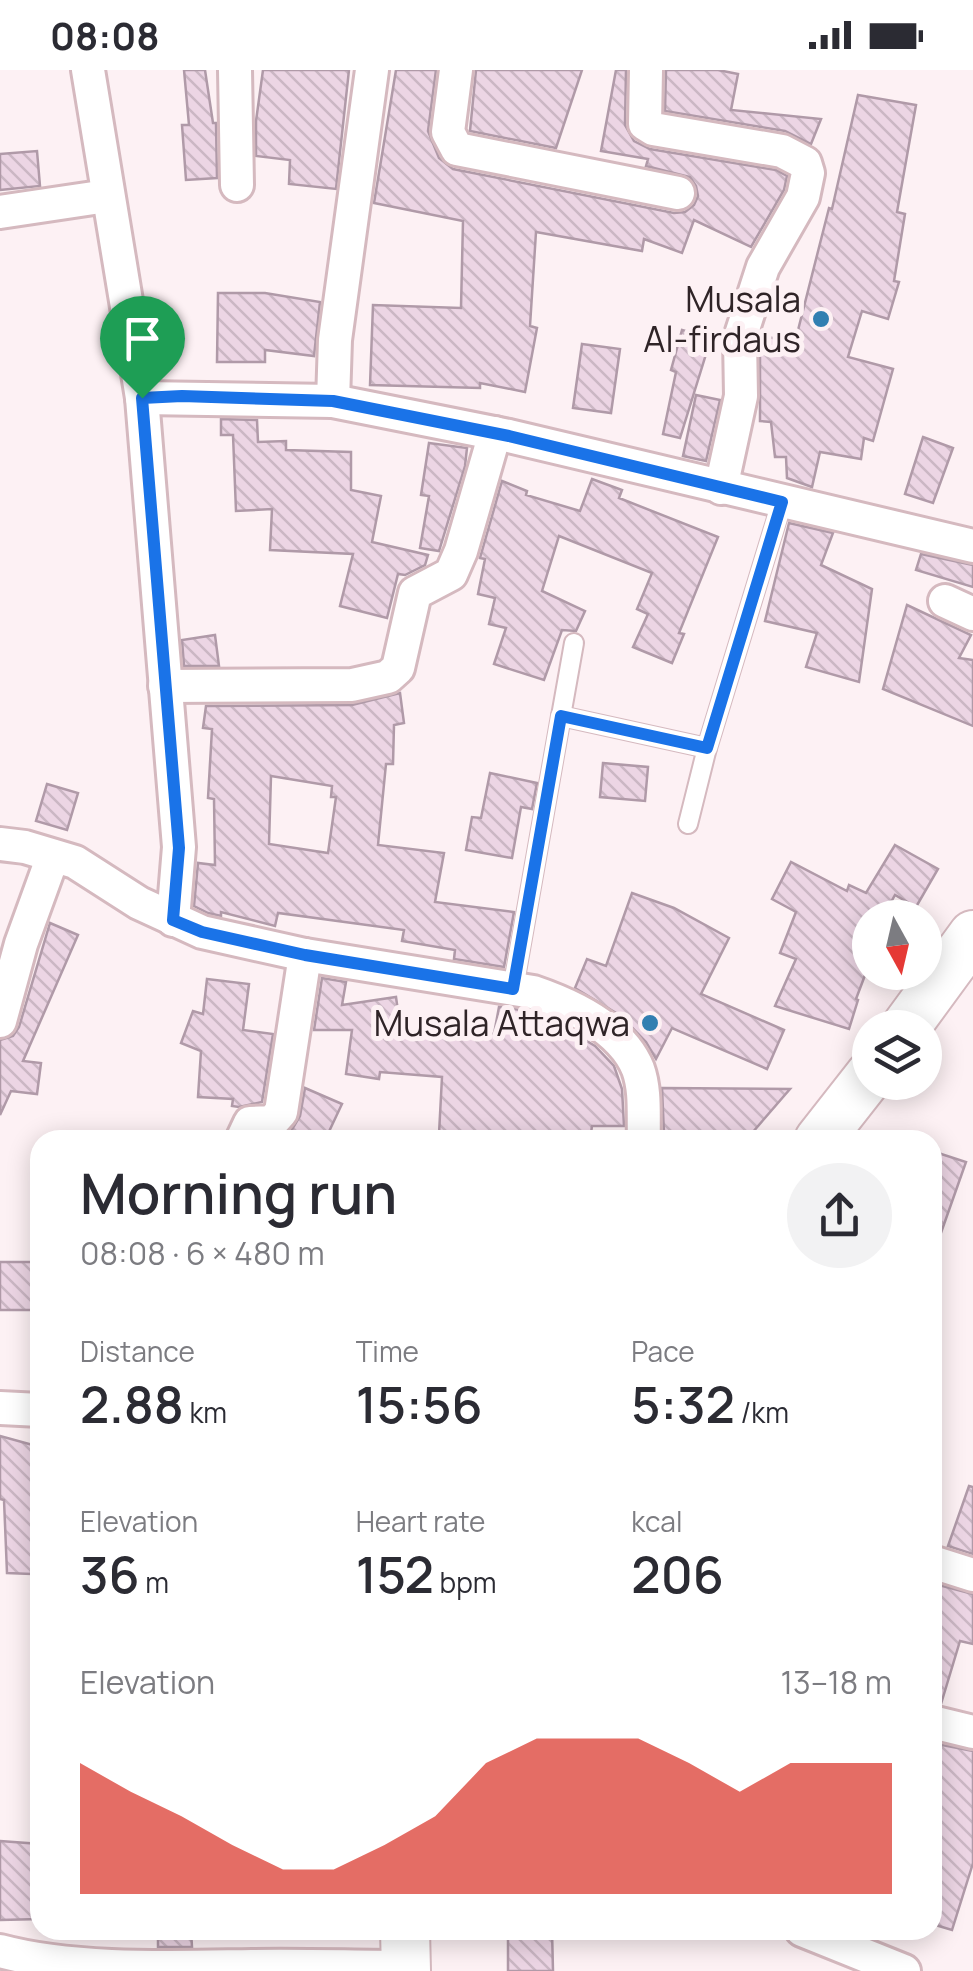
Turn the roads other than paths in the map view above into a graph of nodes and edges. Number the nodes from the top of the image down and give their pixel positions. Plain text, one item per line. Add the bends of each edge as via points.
1 (88, 70) edge
2 (235, 70) edge
3 (372, 70) edge
4 (456, 70) edge
5 (646, 70) edge
6 (237, 185) dead end
7 (678, 193) dead end
8 (106, 196) junction
9 (0, 212) edge
10 (142, 398) junction
11 (333, 401) junction
12 (495, 434) junction
13 (720, 488) junction
14 (782, 502) junction
15 (973, 546) edge
16 (574, 643) dead end
17 (165, 686) junction
18 (561, 716) junction
19 (707, 748) junction
20 (688, 824) dead end
21 (0, 844) edge
22 (53, 856) junction
23 (173, 920) junction
24 (973, 936) edge
25 (305, 955) junction
26 (513, 989) junction
27 (918, 1010) edge
28 (0, 1021) edge
29 (852, 1097) edge
30 (247, 1130) edge
31 (644, 1130) edge
32 (827, 1130) edge
33 (0, 1408) edge
34 (30, 1410) edge
35 (942, 1565) edge
36 (973, 1575) edge
37 (942, 1724) edge
38 (973, 1732) edge
39 (827, 1940) edge
40 (406, 1956) edge
41 (9, 1960) edge
42 (904, 1971) edge

1 - 8 street
2 - 6 street
3 - 11 street via 334,340
4 - 7 street via 448,132 458,149
5 - 13 street via 645,124 782,151 805,163 808,173 803,197 750,300 740,338 739,411
8 - 9 street
8 - 10 street
10 - 11 street
10 - 17 street
11 - 12 street
12 - 13 street
12 - 17 street via 451,574 416,593 398,668 388,677 352,684
13 - 14 street
14 - 15 street
14 - 19 lane
16 - 18 lane
17 - 23 street via 179,848
18 - 19 lane
18 - 26 lane
19 - 20 lane
21 - 22 street
22 - 23 street via 75,862
22 - 28 street
23 - 25 street
24 - 27 main road
25 - 26 street
25 - 30 street via 281,1112
26 - 31 street via 568,1004 628,1052 643,1090
29 - 32 main road
33 - 34 street
35 - 36 street
37 - 38 street
39 - 42 street
40 - 41 street via 138,1971

